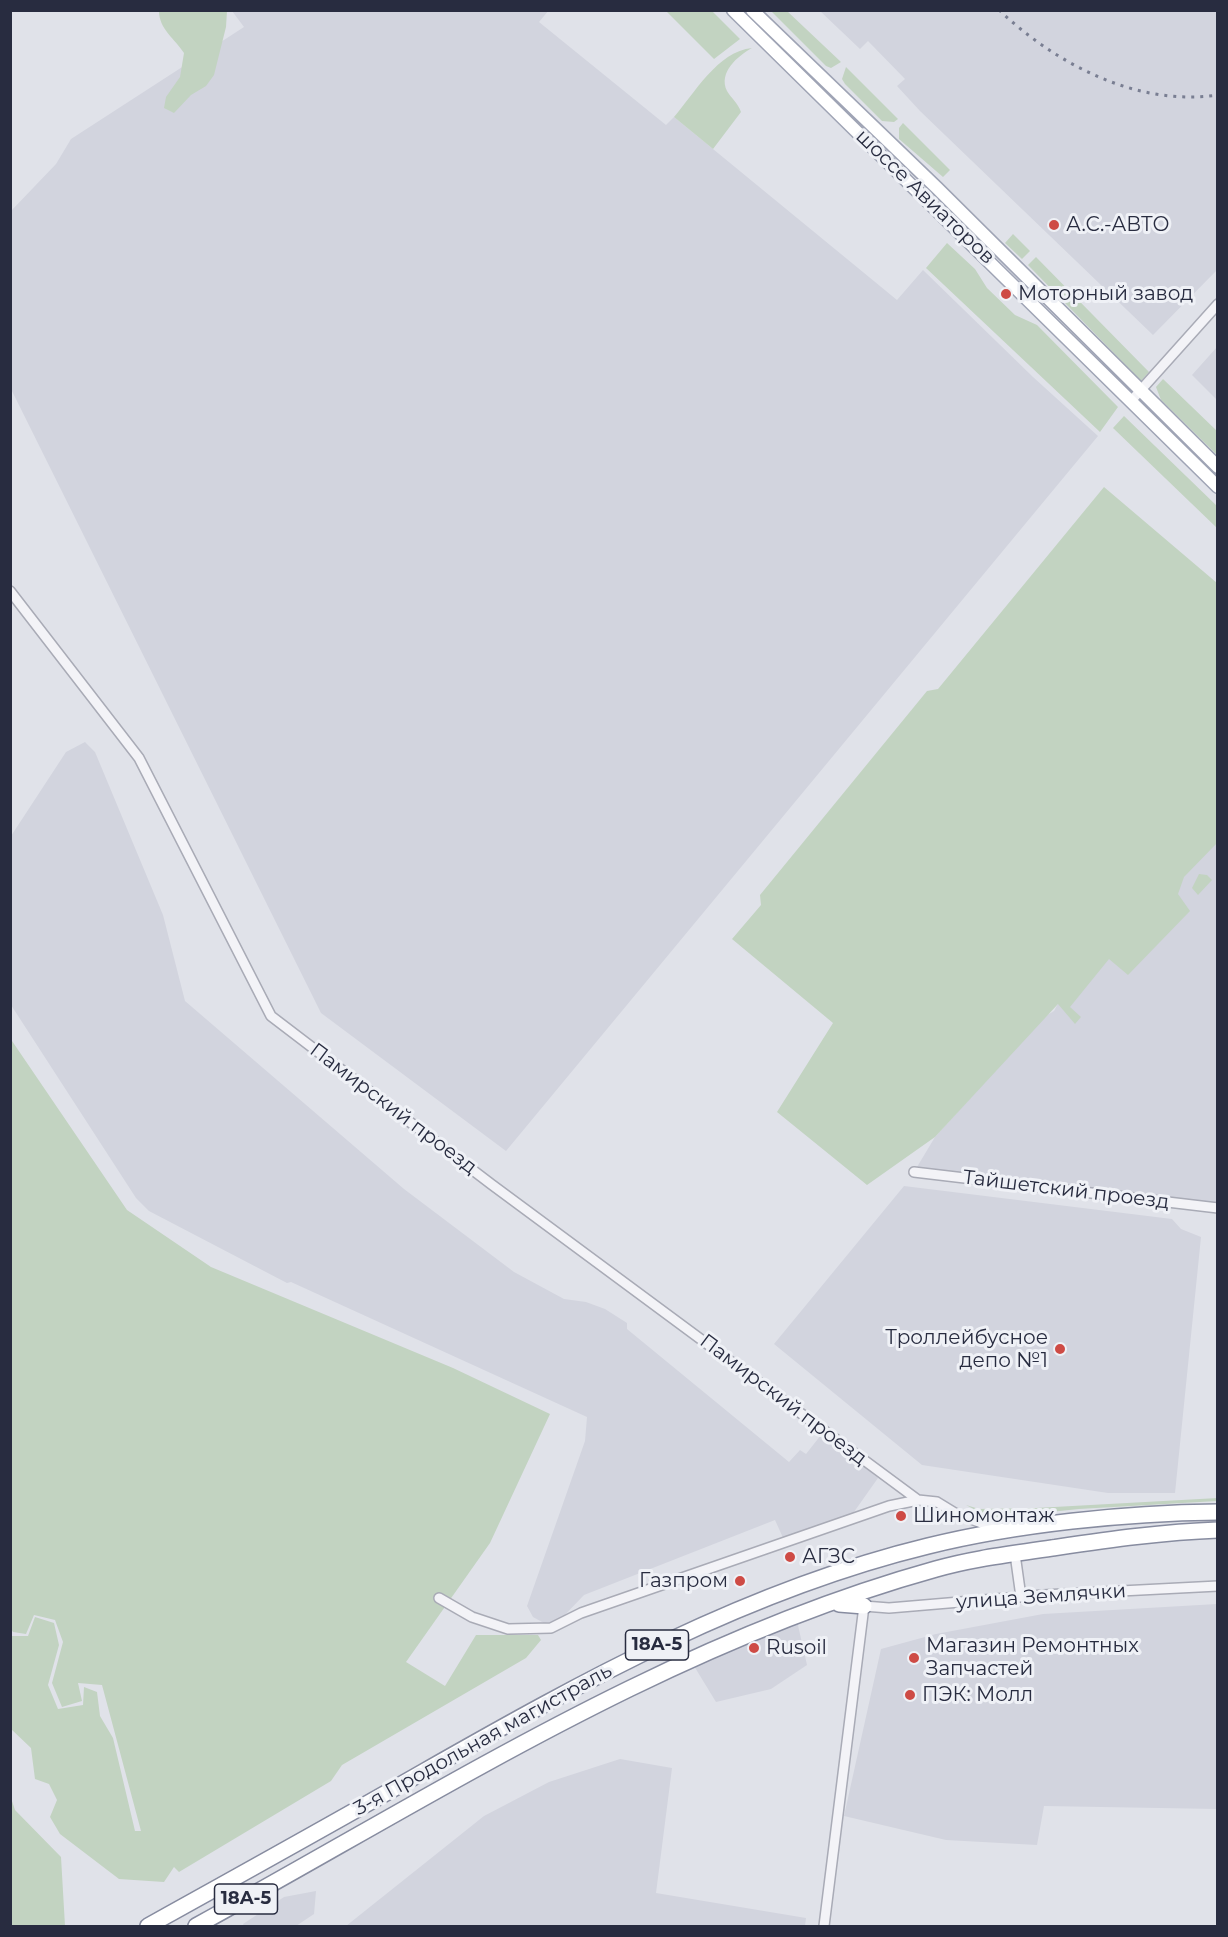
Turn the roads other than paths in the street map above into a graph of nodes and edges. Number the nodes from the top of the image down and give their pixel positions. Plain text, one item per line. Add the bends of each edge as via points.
1 (733, 10) edge
2 (752, 10) edge
3 (1218, 304) edge
4 (1140, 391) junction
5 (1131, 401) junction
6 (1218, 467) edge
7 (1218, 487) edge
8 (10, 591) edge
9 (914, 1172) dead end
10 (1218, 1208) edge
11 (918, 1500) junction
12 (1218, 1512) edge
13 (1218, 1530) edge
14 (1002, 1531) junction
15 (1015, 1554) junction
16 (1218, 1586) edge
17 (1021, 1597) junction
18 (439, 1598) dead end
19 (830, 1604) junction
20 (864, 1606) junction
21 (148, 1926) edge
22 (196, 1926) edge
23 (824, 1926) edge

1 - 5 main road, шоссе Авиаторов
2 - 4 main road, шоссе Авиаторов
3 - 4 street
4 - 5 street
4 - 6 main road, шоссе Авиаторов
5 - 7 main road, шоссе Авиаторов
8 - 11 street, Памирский проезд via 139,758 271,1016
9 - 10 street, Тайшетский проезд
11 - 14 street via 937,1502
11 - 18 street via 889,1506 675,1580 581,1613 551,1628 495,1626
12 - 14 highway, 3-я Продольная магистраль / 18А-5 via 1161,1513
13 - 15 highway, 3-я Продольная магистраль / 18А-5 via 1162,1532
14 - 21 highway, 3-я Продольная магистраль / 18А-5 via 928,1546 849,1569 742,1607 649,1648
15 - 17 street
15 - 19 highway, 3-я Продольная магистраль / 18А-5 via 938,1568
16 - 17 street, улица Землячки
17 - 20 street, улица Землячки via 889,1608
19 - 20 highway
19 - 22 highway, 3-я Продольная магистраль / 18А-5 via 720,1646 553,1726
20 - 23 street

